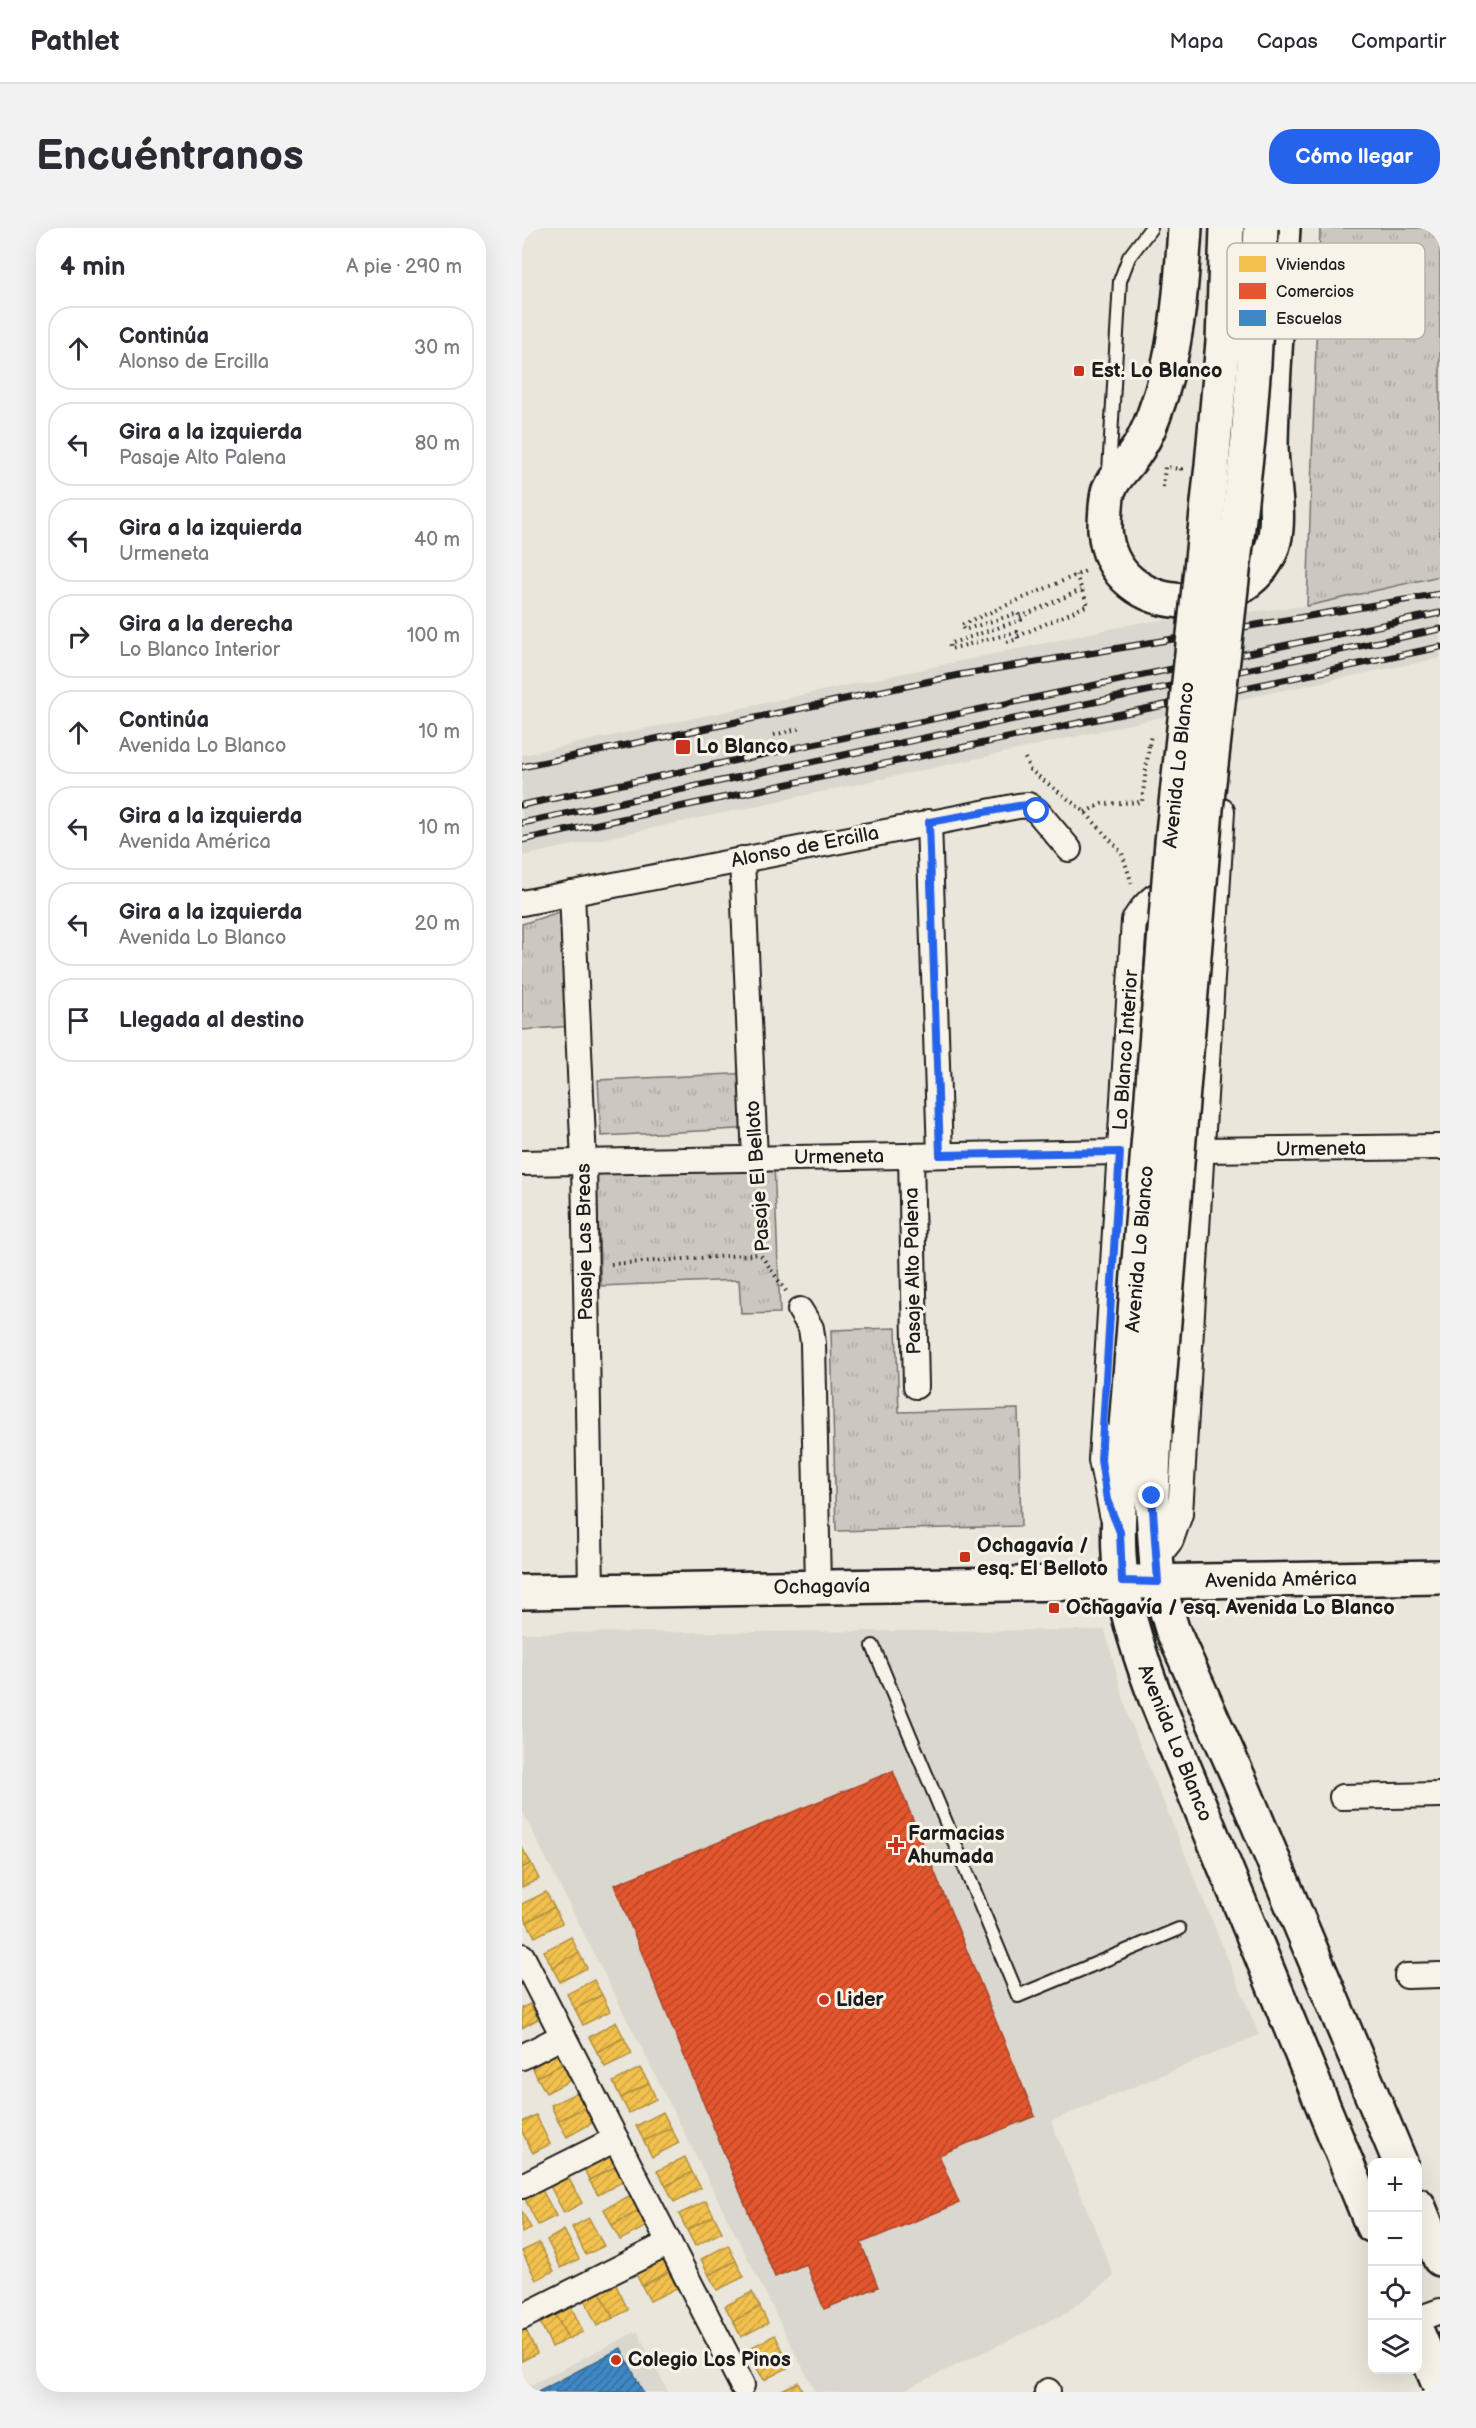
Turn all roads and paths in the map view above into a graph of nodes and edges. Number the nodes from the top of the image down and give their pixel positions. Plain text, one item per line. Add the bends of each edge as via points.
1 (1151, 228) edge
2 (1185, 228) edge
3 (1227, 228) edge
4 (1261, 228) edge
5 (1283, 228) edge
6 (1260, 243) edge
7 (1282, 243) edge
8 (1255, 339) edge
9 (1277, 339) edge
10 (1180, 480) dead end
11 (1163, 487) dead end
12 (1109, 489) junction
13 (1089, 570) dead end
14 (1076, 575) junction
15 (1081, 590) junction
16 (1020, 617) junction
17 (1018, 636) junction
18 (1007, 642) dead end
19 (801, 728) dead end
20 (774, 735) dead end
21 (1149, 745) dead end
22 (1025, 758) dead end
23 (1222, 811) dead end
24 (1085, 812) junction
25 (929, 822) junction
26 (1069, 849) dead end
27 (742, 859) junction
28 (572, 893) junction
29 (522, 903) edge
30 (1218, 907) junction
31 (1134, 920) junction
32 (1440, 1146) edge
33 (1202, 1150) junction
34 (1120, 1152) junction
35 (940, 1155) junction
36 (911, 1156) junction
37 (755, 1159) junction
38 (584, 1162) junction
39 (522, 1163) edge
40 (760, 1254) junction
41 (586, 1266) junction
42 (801, 1310) joint
43 (916, 1386) dead end
44 (1140, 1430) junction
45 (1120, 1532) junction
46 (1157, 1570) junction
47 (1440, 1577) edge
48 (1122, 1581) junction
49 (818, 1587) junction
50 (591, 1591) junction
51 (522, 1593) edge
52 (873, 1646) dead end
53 (1440, 1795) edge
54 (1342, 1797) dead end
55 (1179, 1929) dead end
56 (522, 1956) edge
57 (1440, 1975) edge
58 (1407, 1976) dead end
59 (563, 2036) junction
60 (522, 2057) edge
61 (616, 2139) junction
62 (1398, 2158) edge
63 (522, 2186) edge
64 (1421, 2212) edge
65 (1368, 2215) edge
66 (669, 2243) junction
67 (1440, 2259) edge
68 (1440, 2311) edge
69 (522, 2317) edge
70 (1422, 2318) edge
71 (1422, 2344) edge
72 (742, 2385) dead end
73 (1440, 2387) edge

1 - 12 lane via 1130,257 1120,281
2 - 12 main road via 1177,325 1163,386 1143,440
3 - 44 main road, Avenida Lo Blanco, bridge via 1222,353 1172,842
4 - 6 main road, Avenida Lo Blanco, bridge
5 - 7 main road
8 - 44 main road, Avenida Lo Blanco, bridge via 1248,439
9 - 12 main road via 1271,444 1276,529 1263,565 1240,586 1213,597 1173,600 1150,595 1129,583 1116,567 1106,541
10 - 11 path via 1181,469 1165,467
13 - 14 path
14 - 15 path
14 - 16 path via 961,625 964,630 1018,613
15 - 16 path
15 - 17 path via 1088,605
16 - 17 path via 1021,620 949,644 950,649 1017,632
17 - 18 path
19 - 20 path
21 - 24 path via 1142,802 1102,804
22 - 24 path via 1030,770
23 - 30 street
24 - 31 path via 1122,853 1132,885
25 - 26 street, Alonso de Ercilla via 1028,805
25 - 27 street, Alonso de Ercilla
25 - 35 street
27 - 28 street, Alonso de Ercilla
27 - 37 street, Pasaje El Belloto
28 - 29 street, Alonso de Ercilla
28 - 38 street, Pasaje Las Breas
30 - 31 street via 1196,888 1167,888 1153,896
30 - 33 street
31 - 34 street, Lo Blanco Interior
32 - 33 street, Urmeneta
33 - 46 street via 1180,1514
34 - 35 street, Urmeneta
34 - 45 street, Lo Blanco Interior via 1101,1460 1107,1500
35 - 36 street, Urmeneta
36 - 37 street, Urmeneta
36 - 43 street, Pasaje Alto Palena
37 - 38 street, Urmeneta
37 - 40 path, Pasaje El Belloto
38 - 39 street, Urmeneta
38 - 41 street, Pasaje Las Breas
40 - 41 path
40 - 42 path, Pasaje El Belloto
41 - 50 street, Pasaje Las Breas
42 - 49 street via 811,1328 813,1343
44 - 45 main road, Avenida Lo Blanco via 1120,1482
44 - 46 main road, Avenida Lo Blanco via 1152,1496
45 - 48 main road, Avenida Lo Blanco
46 - 47 main road, Avenida América
46 - 48 main road, Avenida América
46 - 62 main road, Avenida Lo Blanco via 1179,1647 1240,1780
48 - 49 main road, Ochagavía
48 - 65 main road, Avenida Lo Blanco via 1134,1636 1156,1699
49 - 50 main road, Ochagavía
50 - 51 main road, Ochagavía
52 - 55 lane via 1018,1996
53 - 54 street
56 - 59 street
57 - 58 street
59 - 60 street
59 - 61 street
61 - 63 street
61 - 66 street
64 - 67 main road
66 - 69 street
66 - 72 street
68 - 70 street
71 - 73 main road

